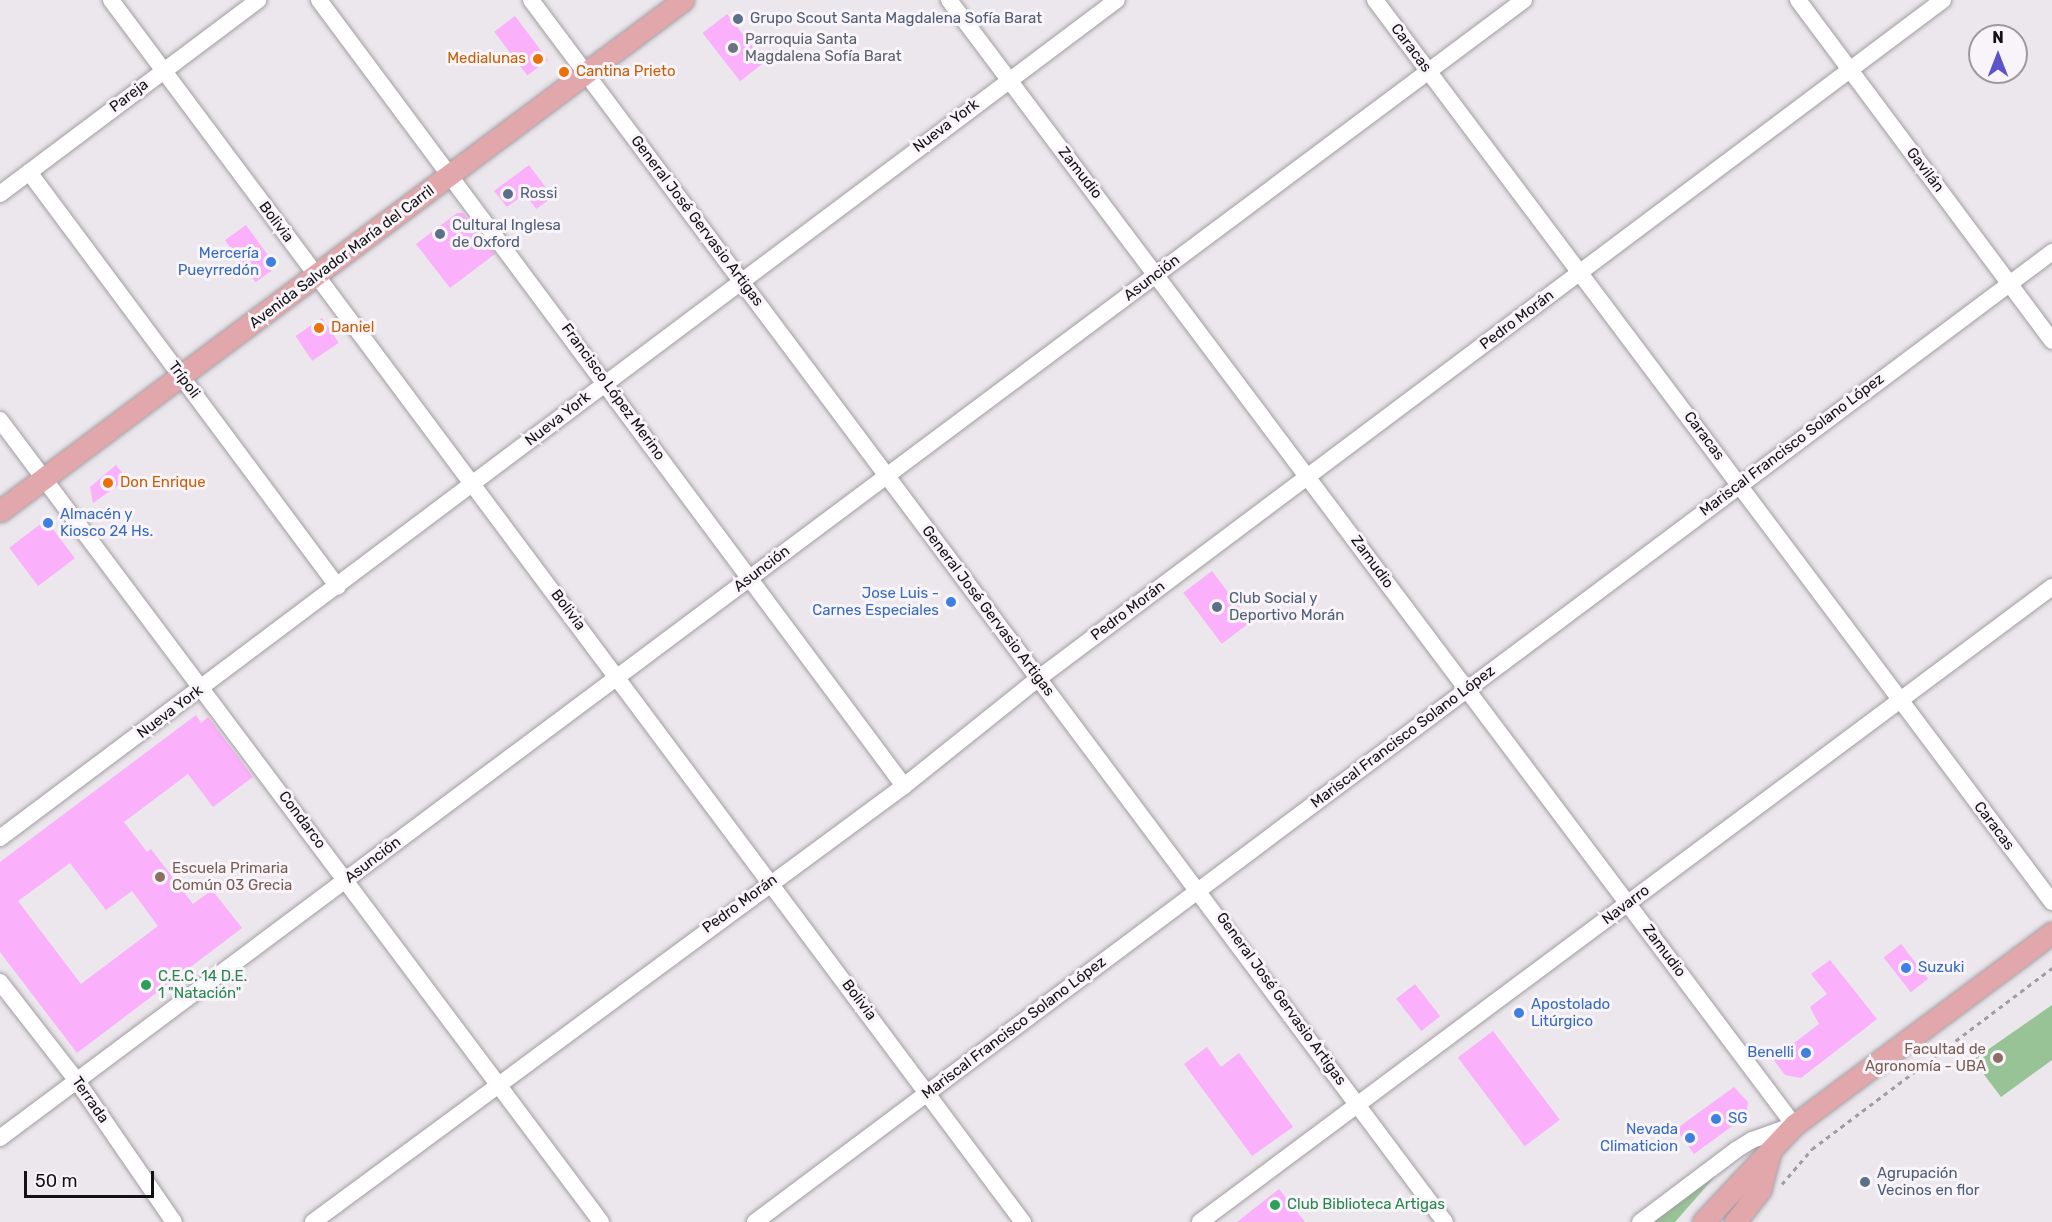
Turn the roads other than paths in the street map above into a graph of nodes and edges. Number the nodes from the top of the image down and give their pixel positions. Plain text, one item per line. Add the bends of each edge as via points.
1 (111, 0) edge
2 (258, 0) edge
3 (319, 0) edge
4 (531, 0) edge
5 (683, 0) edge
6 (949, 0) edge
7 (1117, 0) edge
8 (1375, 0) edge
9 (1524, 0) edge
10 (1798, 0) edge
11 (1943, 0) edge
12 (1850, 69) junction
13 (163, 70) junction
14 (1429, 71) junction
15 (587, 74) junction
16 (1008, 80) junction
17 (29, 172) junction
18 (452, 174) junction
19 (0, 194) edge
20 (2052, 252) edge
21 (1580, 272) junction
22 (1157, 274) junction
23 (317, 277) junction
24 (741, 279) junction
25 (2010, 284) junction
26 (2052, 340) edge
27 (182, 377) junction
28 (606, 382) junction
29 (0, 420) edge
30 (887, 476) junction
31 (1309, 477) junction
32 (46, 478) junction
33 (474, 484) junction
34 (1740, 484) junction
35 (0, 511) edge
36 (750, 578) junction
37 (338, 587) junction
38 (2052, 587) edge
39 (617, 677) junction
40 (1039, 678) junction
41 (202, 688) junction
42 (1465, 690) junction
43 (1900, 702) junction
44 (904, 786) junction
45 (0, 838) edge
46 (347, 879) junction
47 (770, 882) junction
48 (1200, 889) junction
49 (2052, 902) edge
50 (1629, 904) junction
51 (2052, 933) edge
52 (0, 982) edge
53 (77, 1081) junction
54 (498, 1083) junction
55 (929, 1092) junction
56 (1358, 1104) junction
57 (1794, 1125) junction
58 (0, 1138) edge
59 (1772, 1146) junction
60 (174, 1222) edge
61 (314, 1222) edge
62 (600, 1222) edge
63 (755, 1222) edge
64 (1023, 1222) edge
65 (1200, 1222) edge
66 (1445, 1222) edge
67 (1640, 1222) edge
68 (1703, 1222) edge
69 (1735, 1222) edge

1 - 13 street, Bolivia
2 - 13 street, Pareja
3 - 18 street, Francisco López Merino
4 - 15 street, General José Gervasio Artigas
5 - 15 main road, Avenida Salvador María del Carril
6 - 16 street, Zamudio
7 - 16 street, Nueva York
8 - 14 street, Caracas
9 - 14 street, Asunción
10 - 12 street, Gavilán
11 - 12 street, Pedro Morán
12 - 21 street, Pedro Morán
12 - 25 street, Gavilán
13 - 17 street, Pareja
13 - 23 street, Bolivia
14 - 21 street, Caracas
14 - 22 street, Asunción
15 - 18 main road, Avenida Salvador María del Carril
15 - 24 street, General José Gervasio Artigas
16 - 22 street, Zamudio
16 - 24 street, Nueva York
17 - 19 street, Pareja
17 - 27 street, Trípoli
18 - 23 main road, Avenida Salvador María del Carril
18 - 28 street, Francisco López Merino
20 - 25 street, Mariscal Francisco Solano López
21 - 31 street, Pedro Morán
21 - 34 street, Caracas
22 - 30 street, Asunción
22 - 31 street, Zamudio
23 - 27 main road, Avenida Salvador María del Carril
23 - 33 street, Bolivia
24 - 28 street, Nueva York
24 - 30 street, General José Gervasio Artigas
25 - 26 street, Gavilán
25 - 34 street, Mariscal Francisco Solano López
27 - 32 main road, Avenida Salvador María del Carril
27 - 37 street, Trípoli
28 - 33 street, Nueva York
28 - 36 street, Francisco López Merino
29 - 32 street, Condarco
30 - 36 street, Asunción
30 - 40 street, General José Gervasio Artigas
31 - 40 street, Pedro Morán
31 - 42 street, Zamudio
32 - 35 main road, Avenida Salvador María del Carril
32 - 41 street, Condarco
33 - 37 street, Nueva York
33 - 39 street, Bolivia
34 - 42 street, Mariscal Francisco Solano López
34 - 43 street, Caracas
36 - 39 street, Asunción
36 - 44 street, Francisco López Merino
37 - 41 street, Nueva York
38 - 43 street, Navarro
39 - 46 street, Asunción
39 - 47 street, Bolivia
40 - 44 street, Pedro Morán
40 - 48 street, General José Gervasio Artigas
41 - 45 street, Nueva York
41 - 46 street, Condarco
42 - 48 street, Mariscal Francisco Solano López
42 - 50 street, Zamudio
43 - 49 street, Caracas
43 - 50 street, Navarro
44 - 47 street, Pedro Morán
46 - 53 street, Asunción
46 - 54 street, Condarco
47 - 54 street, Pedro Morán
47 - 55 street, Bolivia
48 - 55 street, Mariscal Francisco Solano López
48 - 56 street, General José Gervasio Artigas
50 - 56 street, Navarro
50 - 57 street, Zamudio
51 - 57 main road
52 - 53 street, Terrada
53 - 58 street, Asunción
53 - 60 street, Terrada
54 - 61 street, Pedro Morán
54 - 62 street, Condarco
55 - 63 street, Mariscal Francisco Solano López
55 - 64 street, Bolivia
56 - 65 street, Navarro
56 - 66 street, General José Gervasio Artigas
57 - 59 main road
57 - 67 street via 1736,1150
59 - 68 main road
59 - 69 main road via 1760,1190

